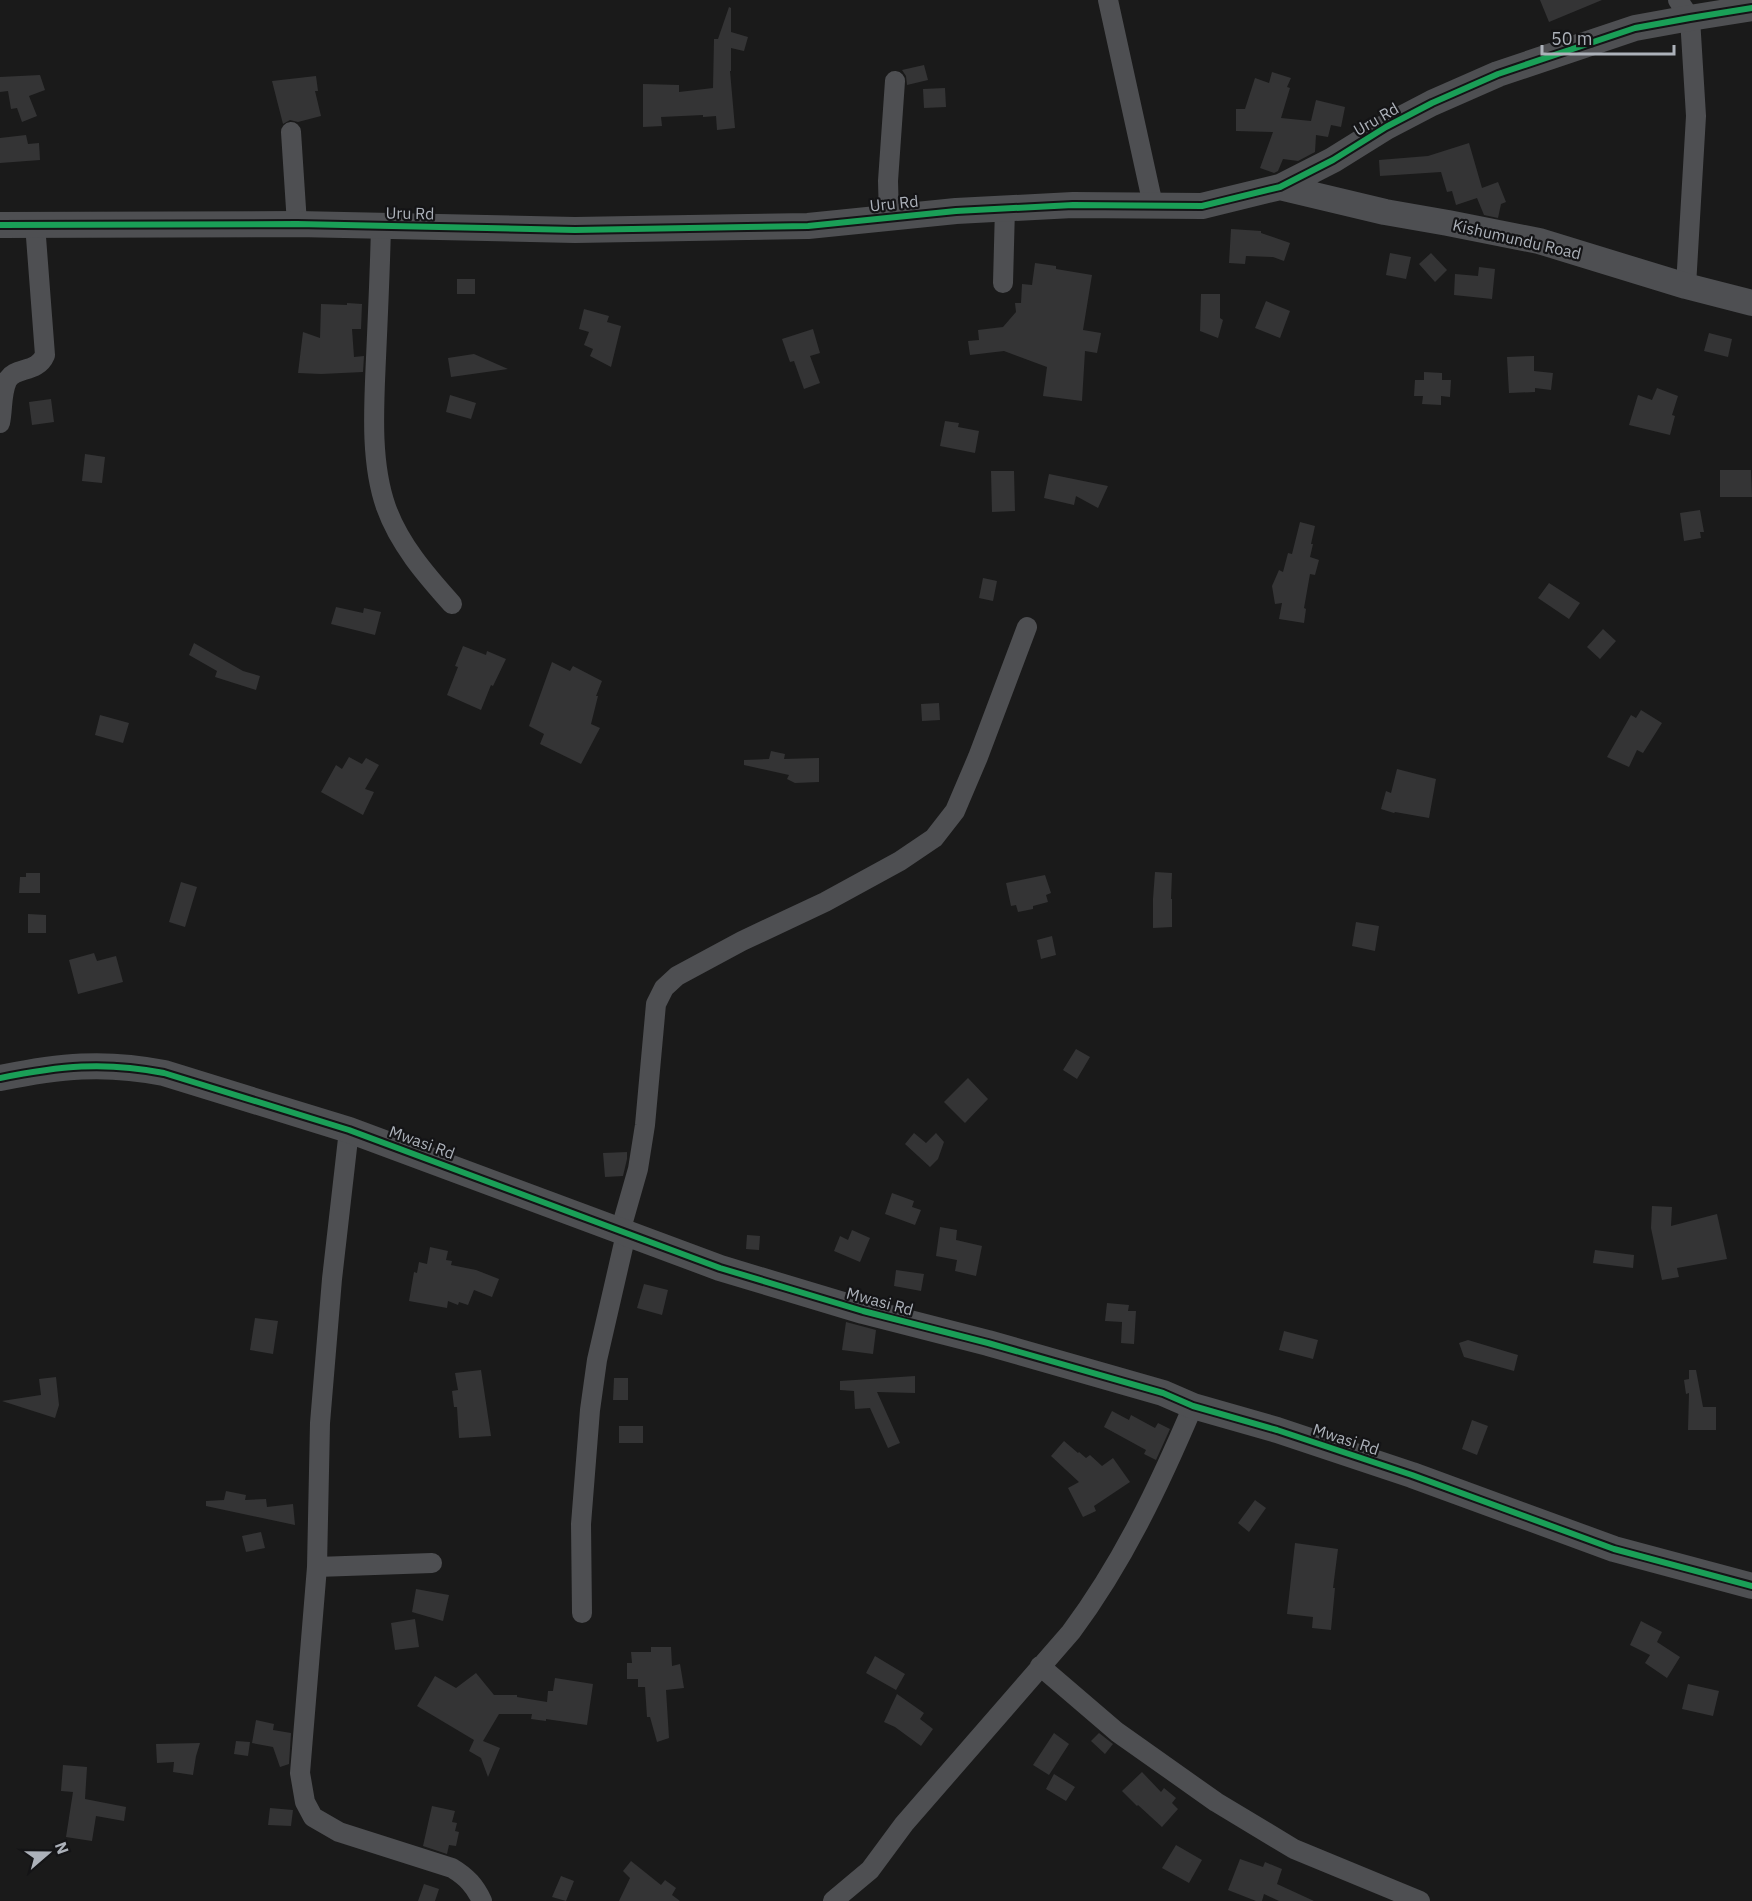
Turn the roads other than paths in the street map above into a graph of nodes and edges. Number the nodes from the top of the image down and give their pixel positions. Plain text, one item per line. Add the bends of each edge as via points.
1 (1108, 0) edge
2 (1752, 8) edge
3 (1684, 9) edge
4 (895, 81) dead end
5 (291, 132) dead end
6 (1280, 187) junction
7 (1153, 206) junction
8 (1005, 208) junction
9 (889, 217) junction
10 (35, 224) junction
11 (297, 224) junction
12 (0, 225) edge
13 (381, 226) junction
14 (1003, 283) dead end
15 (1686, 286) junction
16 (1752, 303) edge
17 (0, 423) edge
18 (452, 604) dead end
19 (1026, 627) dead end
20 (0, 1078) edge
21 (349, 1130) junction
22 (623, 1233) junction
23 (1193, 1406) junction
24 (432, 1563) dead end
25 (317, 1567) junction
26 (1752, 1586) edge
27 (582, 1613) dead end
28 (1040, 1666) junction
29 (482, 1901) edge
30 (833, 1901) edge
31 (1420, 1901) edge

1 - 7 street
2 - 3 street, Uru Rd
3 - 6 street, Uru Rd via 1498,74 1432,103
3 - 15 street via 1696,116
4 - 9 street
5 - 11 street
6 - 7 street, Uru Rd via 1202,206
6 - 15 street, Kishumundu Road via 1384,212 1539,241
7 - 8 street, Uru Rd
8 - 9 street, Uru Rd
8 - 14 street
9 - 13 street, Uru Rd via 808,226 724,228
10 - 11 street, Uru Rd
10 - 12 street, Uru Rd
10 - 17 street via 45,355 42,363 8,380
11 - 13 street, Uru Rd
13 - 18 street via 375,393 379,482 396,531 422,570
15 - 16 street, Kishumundu Road
19 - 22 street via 955,811 934,838 825,902 742,940 677,976 664,988 656,1004 645,1125
20 - 21 street, Mwasi Rd via 82,1065 134,1067
21 - 22 street, Mwasi Rd
21 - 25 street via 320,1423
22 - 23 street, Mwasi Rd via 720,1268 1163,1393
22 - 27 street via 590,1410 581,1524
23 - 26 street, Mwasi Rd via 1412,1475 1614,1549
23 - 28 street via 1151,1501 1115,1565 1086,1612
24 - 25 street
25 - 29 street via 300,1773 304,1802 313,1817 339,1832 452,1868 474,1885
28 - 30 street via 904,1824 870,1870
28 - 31 street via 1117,1732 1216,1802 1294,1849

